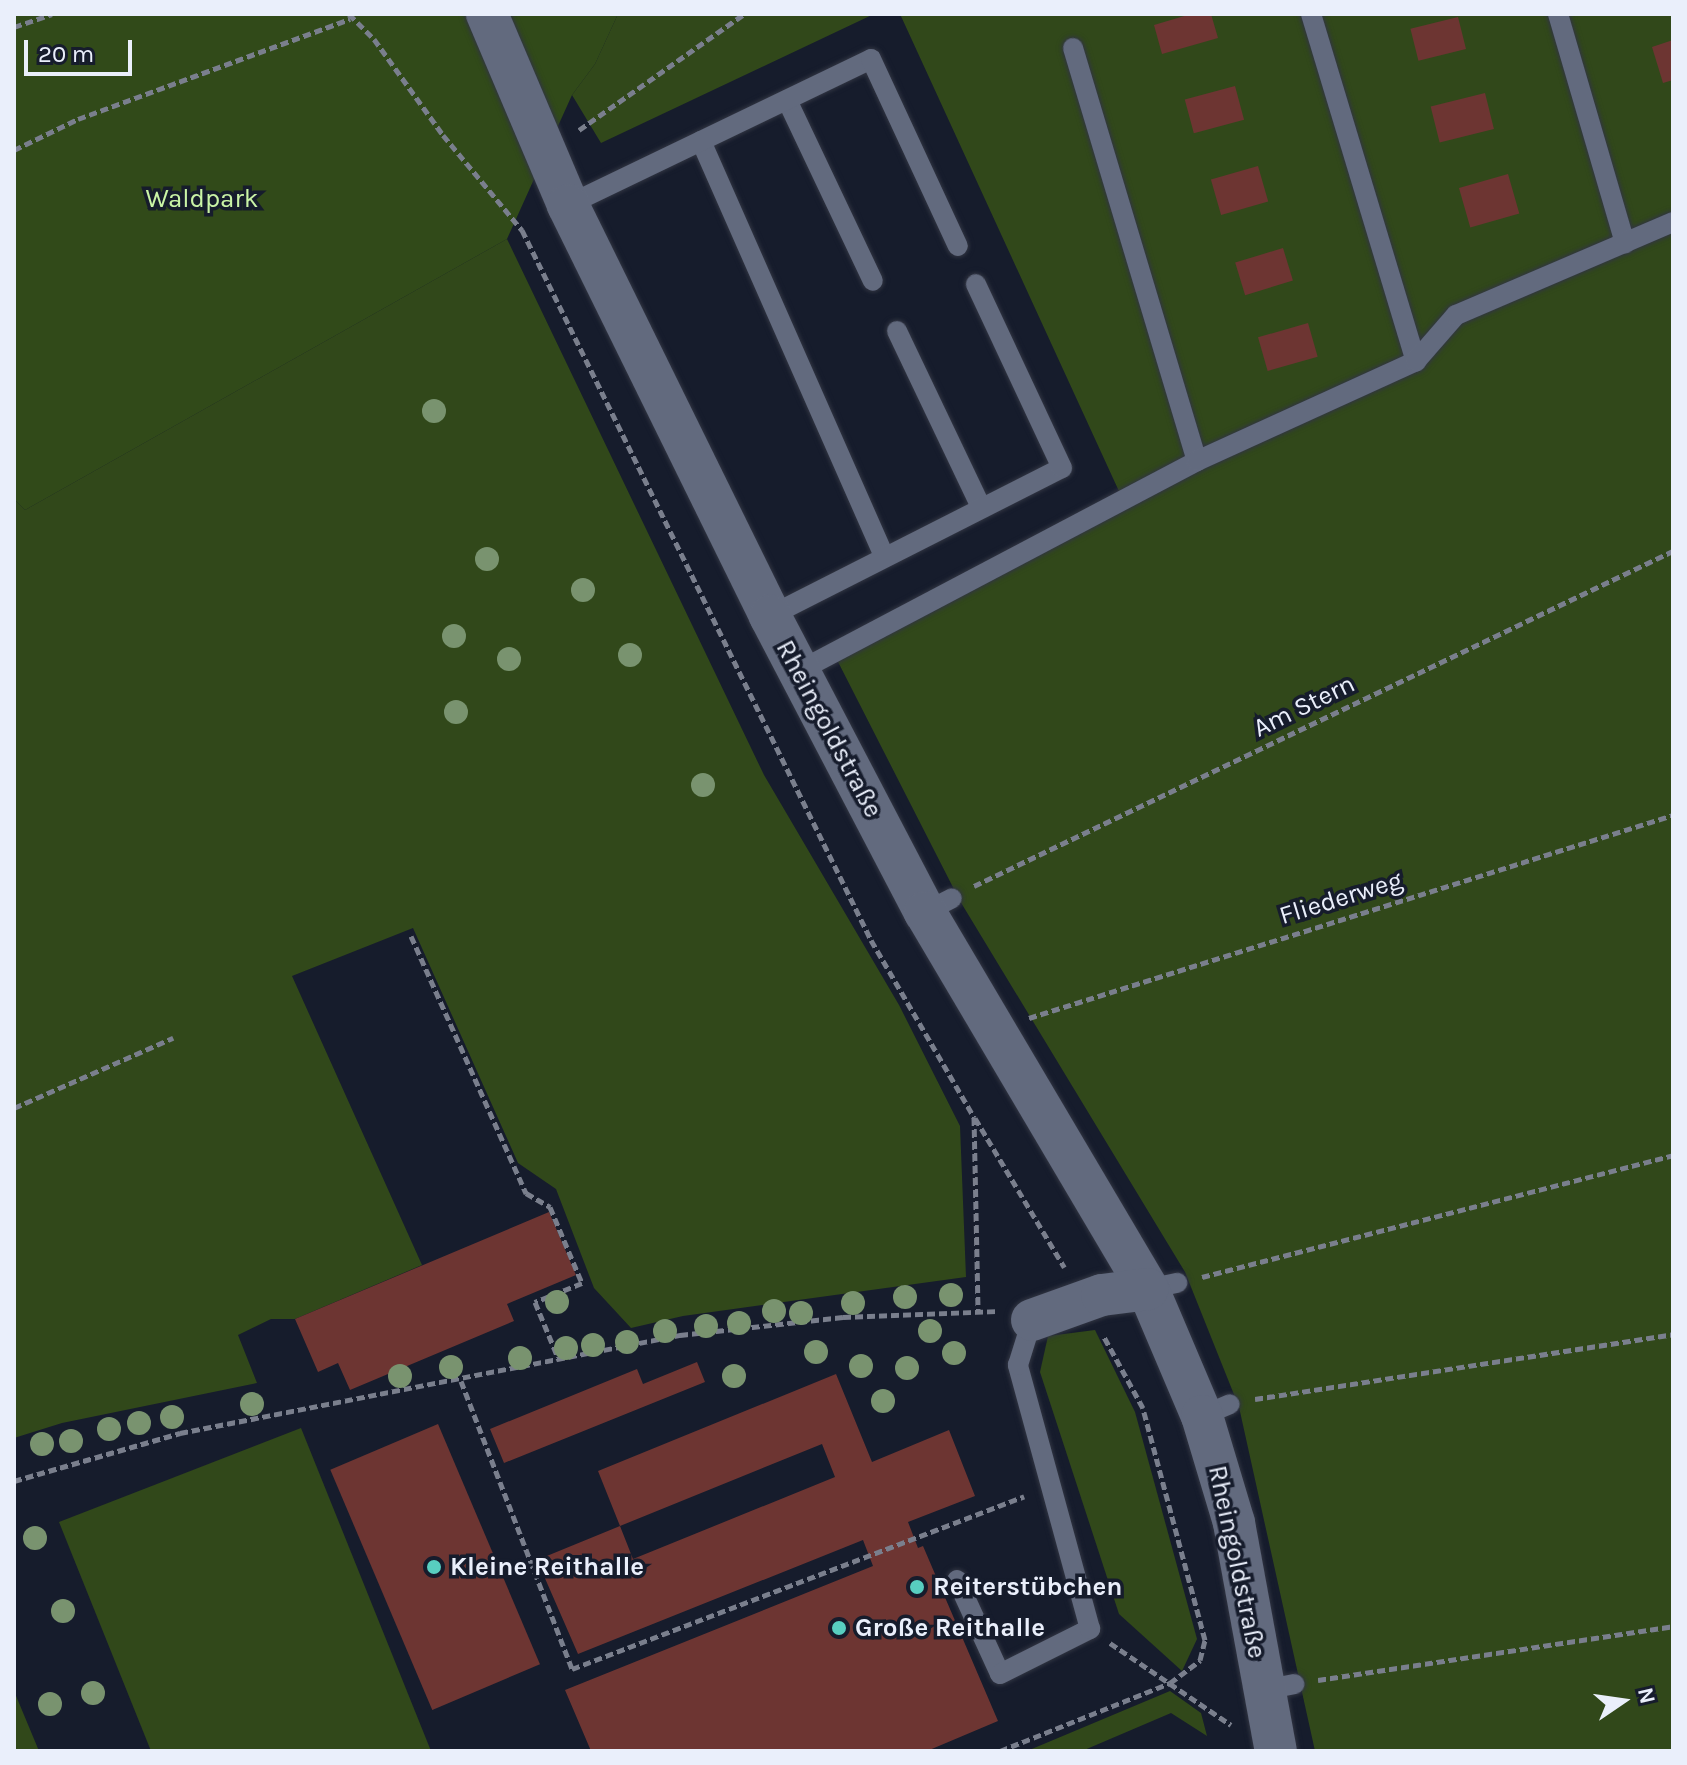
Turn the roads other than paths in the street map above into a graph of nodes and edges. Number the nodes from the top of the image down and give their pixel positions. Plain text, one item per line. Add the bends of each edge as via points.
1 (487, 14) edge
2 (507, 14) edge
3 (1311, 14) edge
4 (1558, 14) edge
5 (1073, 48) dead end
6 (787, 100) junction
7 (701, 141) junction
8 (543, 151) junction
9 (568, 205) junction
10 (1673, 222) edge
11 (1625, 243) junction
12 (958, 246) dead end
13 (873, 281) dead end
14 (976, 284) dead end
15 (897, 331) dead end
16 (1416, 361) junction
17 (1197, 461) junction
18 (981, 507) junction
19 (884, 556) junction
20 (770, 616) junction
21 (799, 671) junction
22 (1162, 1286) junction
23 (1032, 1320) joint
24 (957, 1580) dead end
25 (1259, 1742) edge

1 - 8 street
2 - 8 street
3 - 16 lane
4 - 11 lane
5 - 17 lane
6 - 7 lane
6 - 12 lane via 871,59
6 - 13 lane
7 - 9 lane
7 - 19 lane
8 - 9 street, Rheingoldstraße
9 - 20 street, Rheingoldstraße
10 - 11 lane
11 - 16 lane via 1456,315
14 - 18 lane via 1062,468
15 - 18 lane
16 - 17 lane
17 - 21 lane
18 - 19 lane
19 - 20 lane
20 - 21 street, Rheingoldstraße
21 - 22 street, Rheingoldstraße
22 - 23 street via 1084,1300
22 - 25 street, Rheingoldstraße via 1216,1410 1234,1523 1279,1687
23 - 24 lane via 1018,1365 1090,1629 1000,1674

